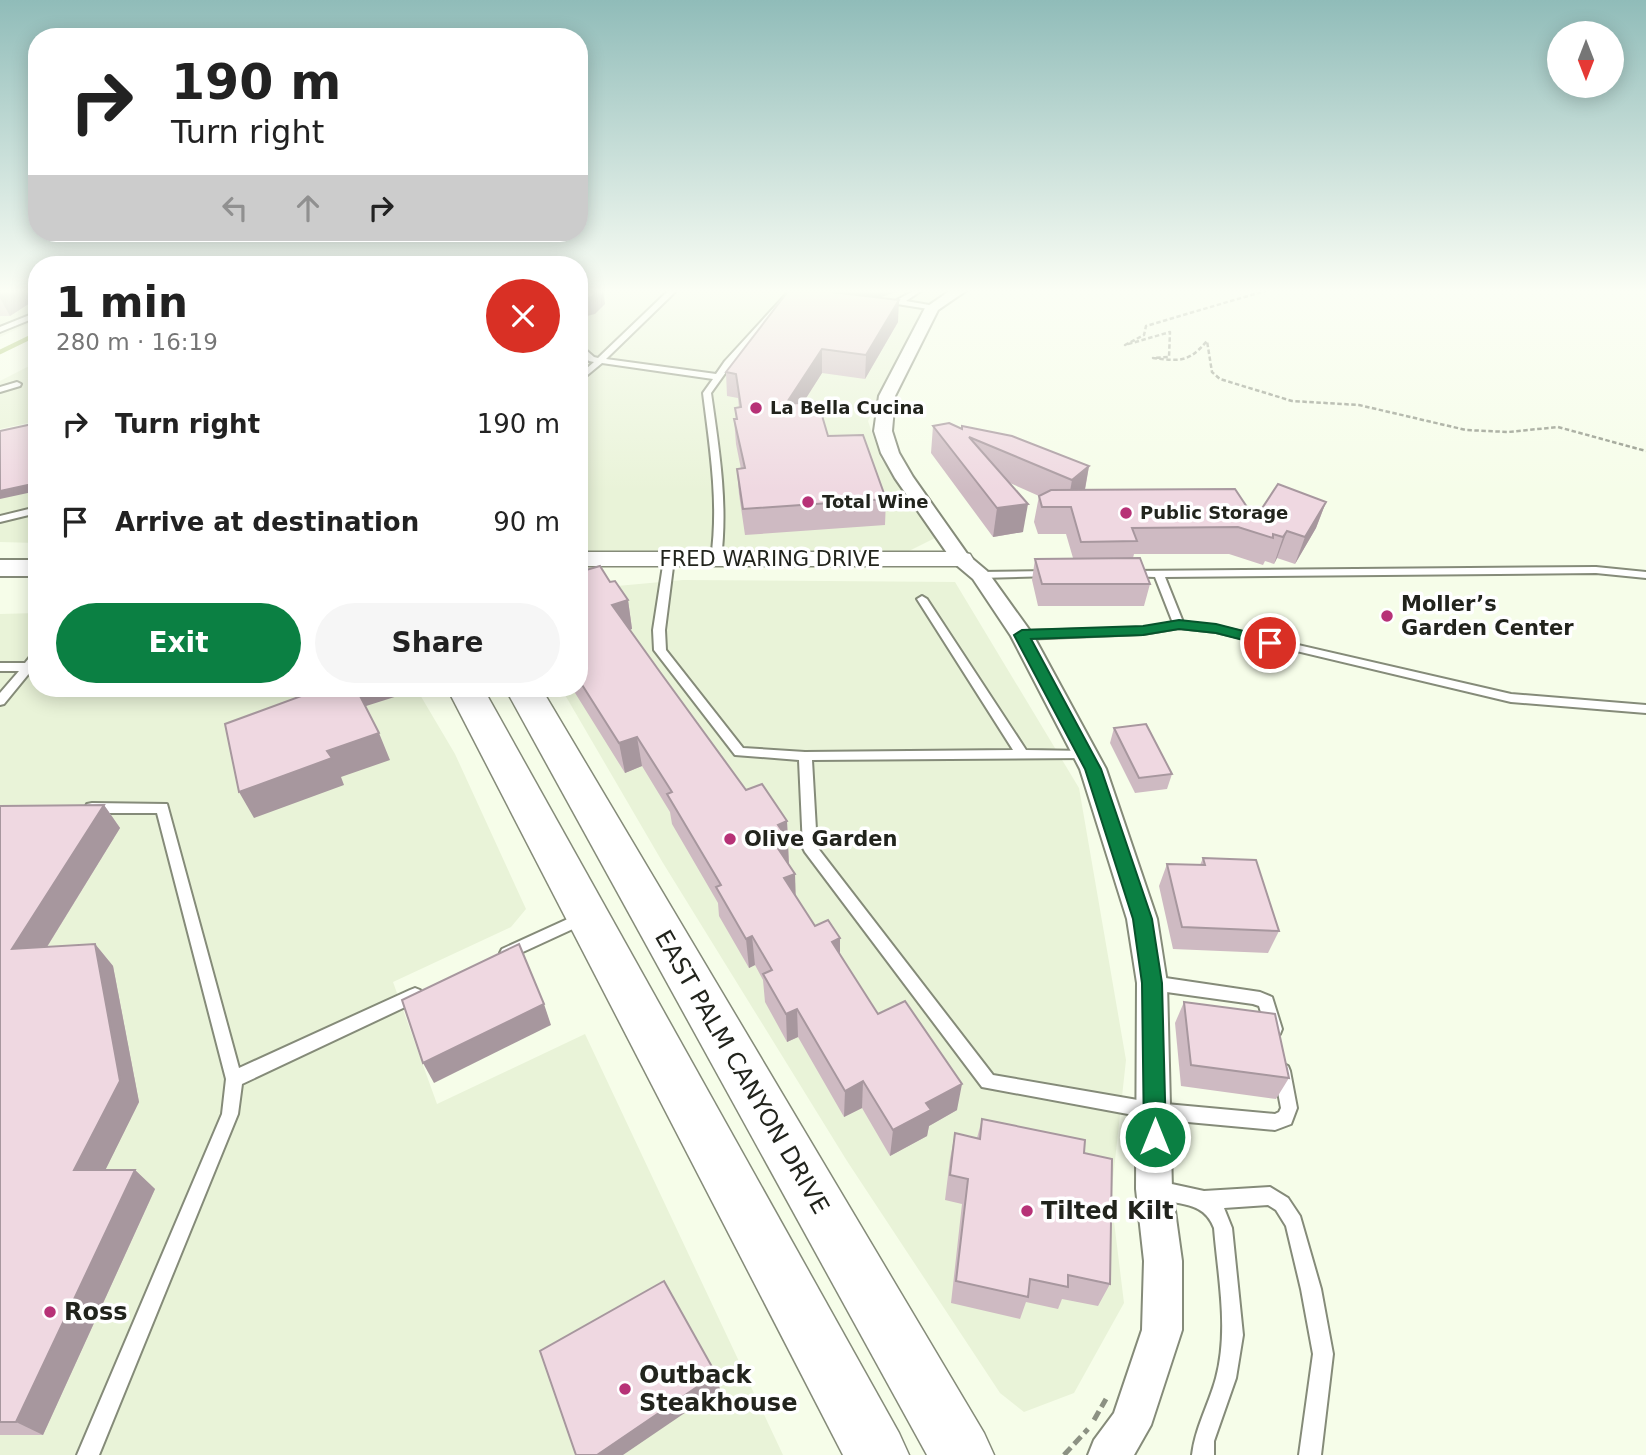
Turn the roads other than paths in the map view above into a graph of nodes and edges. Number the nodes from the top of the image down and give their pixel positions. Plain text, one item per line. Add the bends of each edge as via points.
1 (591, 358) edge
2 (603, 358) edge
3 (734, 358) edge
4 (902, 358) edge
5 (601, 360) junction
6 (588, 372) edge
7 (718, 377) junction
8 (17, 384) dead end
9 (0, 390) edge
10 (28, 512) edge
11 (0, 519) edge
12 (0, 555) edge
13 (28, 555) edge
14 (588, 559) edge
15 (669, 559) junction
16 (716, 559) junction
17 (971, 567) junction
18 (0, 568) edge
19 (28, 568) edge
20 (1063, 574) edge
21 (1118, 574) edge
22 (1159, 574) junction
23 (1646, 575) edge
24 (0, 583) edge
25 (28, 583) edge
26 (922, 599) dead end
27 (1179, 625) junction
28 (1022, 635) junction
29 (0, 667) edge
30 (28, 667) edge
31 (28, 671) edge
32 (470, 697) edge
33 (528, 697) edge
34 (0, 701) edge
35 (1646, 709) edge
36 (1086, 754) junction
37 (1023, 755) junction
38 (805, 757) junction
39 (73, 808) edge
40 (589, 915) junction
41 (487, 962) edge
42 (1152, 983) junction
43 (424, 991) edge
44 (234, 1079) junction
45 (1155, 1111) junction
46 (1154, 1189) junction
47 (1204, 1200) junction
48 (88, 1455) edge
49 (877, 1455) edge
50 (962, 1455) edge
51 (1109, 1455) edge
52 (1203, 1455) edge
53 (1310, 1455) edge

1 - 5 lane
2 - 5 lane
3 - 7 lane
4 - 17 street via 887,396 883,431 890,453
5 - 6 lane
5 - 7 lane
7 - 16 lane via 707,393 721,498
8 - 9 lane
10 - 11 lane
12 - 13 main road
14 - 15 street, FRED WARING DRIVE
15 - 16 street, FRED WARING DRIVE
15 - 38 lane via 660,650 739,752
16 - 17 street, FRED WARING DRIVE
17 - 20 lane
17 - 28 street
18 - 19 main road
21 - 22 lane
22 - 23 lane via 1596,570
22 - 27 lane
24 - 25 main road
26 - 37 lane
27 - 28 lane via 1143,631
27 - 35 lane via 1216,629 1511,698
28 - 36 street
29 - 30 lane
31 - 34 lane
32 - 40 main road
33 - 50 main road, EAST PALM CANYON DRIVE
36 - 37 lane
36 - 42 street via 1142,919
37 - 38 lane
38 - 45 lane via 810,848 988,1082
39 - 44 lane via 162,808
40 - 41 lane
40 - 49 main road
42 - 45 street
42 - 45 lane via 1266,1002 1289,1108 1285,1118 1275,1122
43 - 44 lane
44 - 48 lane via 230,1114
45 - 46 street
46 - 47 lane
46 - 51 street via 1163,1261 1162,1330 1130,1425
47 - 52 lane via 1216,1210 1223,1228 1233,1335 1226,1378
47 - 53 lane via 1270,1196 1294,1222 1323,1354

